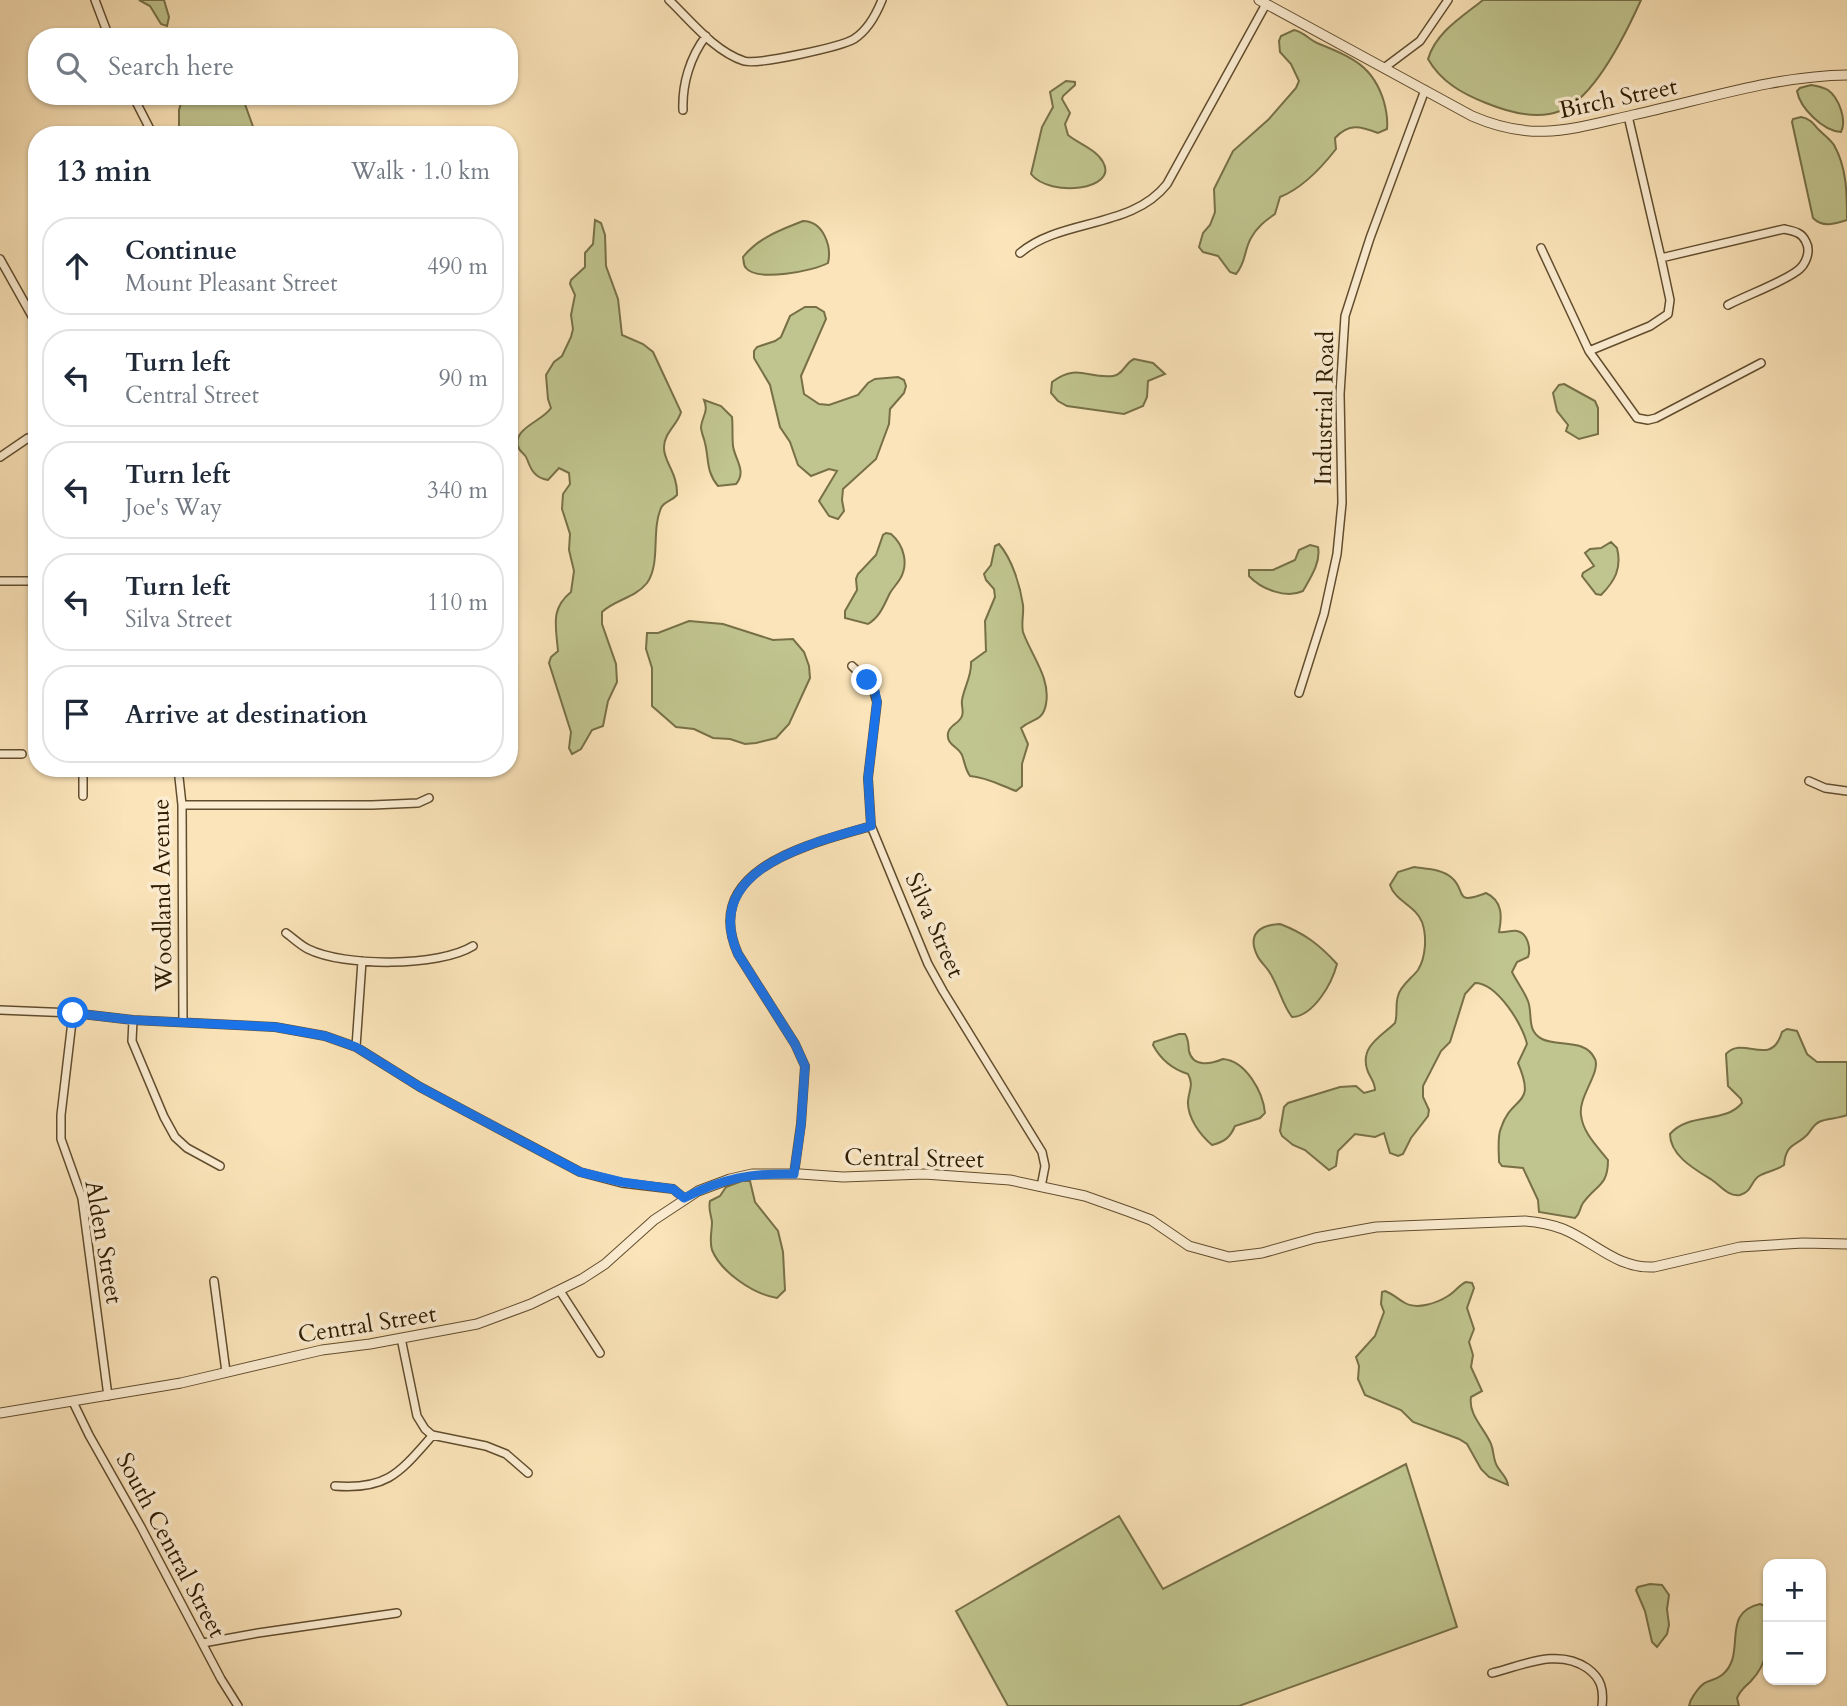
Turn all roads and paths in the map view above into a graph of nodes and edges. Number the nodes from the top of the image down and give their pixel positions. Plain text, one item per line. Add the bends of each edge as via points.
1 (95, 0) edge
2 (669, 0) edge
3 (882, 0) edge
4 (1448, 0) edge
5 (1262, 2) edge
6 (106, 28) edge
7 (706, 36) junction
8 (1384, 68) junction
9 (1847, 75) edge
10 (1424, 90) junction
11 (138, 105) edge
12 (683, 110) dead end
13 (1628, 116) junction
14 (148, 126) edge
15 (1541, 248) dead end
16 (1020, 253) dead end
17 (1661, 258) junction
18 (0, 259) edge
19 (1728, 305) dead end
20 (28, 309) edge
21 (1589, 351) junction
22 (1761, 363) dead end
23 (28, 438) edge
24 (0, 457) edge
25 (0, 581) edge
26 (28, 581) edge
27 (852, 666) dead end
28 (1299, 694) dead end
29 (0, 754) edge
30 (22, 754) dead end
31 (83, 777) edge
32 (178, 777) edge
33 (1809, 782) dead end
34 (1847, 791) edge
35 (83, 796) dead end
36 (429, 798) dead end
37 (183, 805) junction
38 (871, 826) junction
39 (286, 933) dead end
40 (473, 946) dead end
41 (362, 961) junction
42 (0, 1010) edge
43 (73, 1013) junction
44 (133, 1020) junction
45 (183, 1022) junction
46 (356, 1047) junction
47 (220, 1167) dead end
48 (794, 1174) junction
49 (1041, 1187) junction
50 (684, 1198) junction
51 (1847, 1244) edge
52 (214, 1281) dead end
53 (560, 1291) junction
54 (401, 1338) junction
55 (600, 1353) dead end
56 (226, 1372) junction
57 (108, 1396) junction
58 (73, 1402) junction
59 (0, 1413) edge
60 (432, 1436) junction
61 (528, 1473) dead end
62 (335, 1486) dead end
63 (397, 1613) dead end
64 (203, 1643) junction
65 (1492, 1673) dead end
66 (238, 1706) edge
67 (1602, 1706) edge

1 - 6 street
2 - 7 street
3 - 7 street via 871,22 854,39 799,54 746,62
4 - 8 street via 1420,41
5 - 8 street, Birch Street
5 - 16 street via 1167,184 1154,199 1030,244
7 - 12 street via 687,74
8 - 10 street, Birch Street
9 - 13 street, Birch Street via 1792,80
10 - 13 street, Birch Street via 1489,124 1527,132 1579,129
10 - 28 street, Industrial Road via 1345,316 1339,542 1324,614
11 - 14 street
13 - 17 street
15 - 21 street
17 - 19 street via 1784,229 1803,236 1808,245 1800,270
17 - 21 street via 1670,300 1668,314
18 - 20 street
21 - 22 street via 1642,420 1674,410
23 - 24 street
25 - 26 street
27 - 38 street, Silva Street via 872,685 877,702 868,778
29 - 30 street
31 - 35 street
32 - 37 street, Woodland Avenue
33 - 34 street
36 - 37 street via 372,806
37 - 45 street, Woodland Avenue
38 - 48 street via 822,841 760,869 738,890 732,906 732,943 805,1066
38 - 49 street, Silva Street via 933,973 1042,1152
39 - 41 street via 309,949
40 - 41 street via 432,960
41 - 46 street
42 - 43 street
43 - 44 street
43 - 57 street, Alden Street via 61,1139 82,1198
44 - 45 street
44 - 47 street via 132,1041 175,1137
45 - 46 street via 300,1030
46 - 50 street via 420,1087 580,1172 673,1189
48 - 49 street, Central Street via 924,1174 1010,1180
48 - 50 street, Central Street via 751,1174 711,1184
49 - 51 street, Central Street via 1085,1196 1151,1220 1189,1246 1229,1257 1376,1227 1525,1221 1565,1230 1610,1257 1642,1267 1740,1247
50 - 53 street, Central Street via 606,1264
52 - 56 street
53 - 54 street, Central Street via 477,1324
53 - 55 street
54 - 56 street, Central Street
54 - 60 street via 417,1416
56 - 57 street, Central Street
57 - 58 street, Central Street
58 - 59 street, Central Street
58 - 64 street, South Central Street
60 - 61 street via 486,1446 506,1454
60 - 62 street via 387,1480 354,1488
63 - 64 street
64 - 66 street, South Central Street
65 - 67 street via 1567,1658 1601,1681

